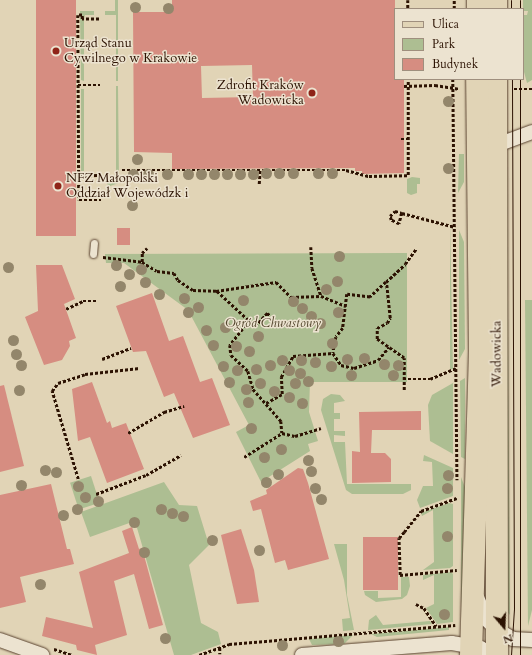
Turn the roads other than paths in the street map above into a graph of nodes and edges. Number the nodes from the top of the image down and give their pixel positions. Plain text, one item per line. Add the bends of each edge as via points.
1 (477, 80) edge
2 (502, 84) edge
3 (532, 132) edge
4 (488, 149) junction
5 (94, 244) dead end
6 (96, 255) road end
7 (465, 580) junction
8 (496, 629) junction
9 (0, 640) edge
10 (532, 640) edge
11 (471, 650) edge
12 (42, 655) edge
13 (302, 655) edge
14 (497, 655) edge

1 - 4 main road, Wadowicka
2 - 4 main road, Wadowicka
3 - 4 street
4 - 7 main road, Wadowicka via 480,350
4 - 8 main road, Wadowicka
5 - 6 lane
7 - 8 street, Wadowicka via 486,619
7 - 11 main road, Wadowicka
8 - 10 street via 513,639
8 - 14 main road, Wadowicka
9 - 12 street
11 - 13 street

